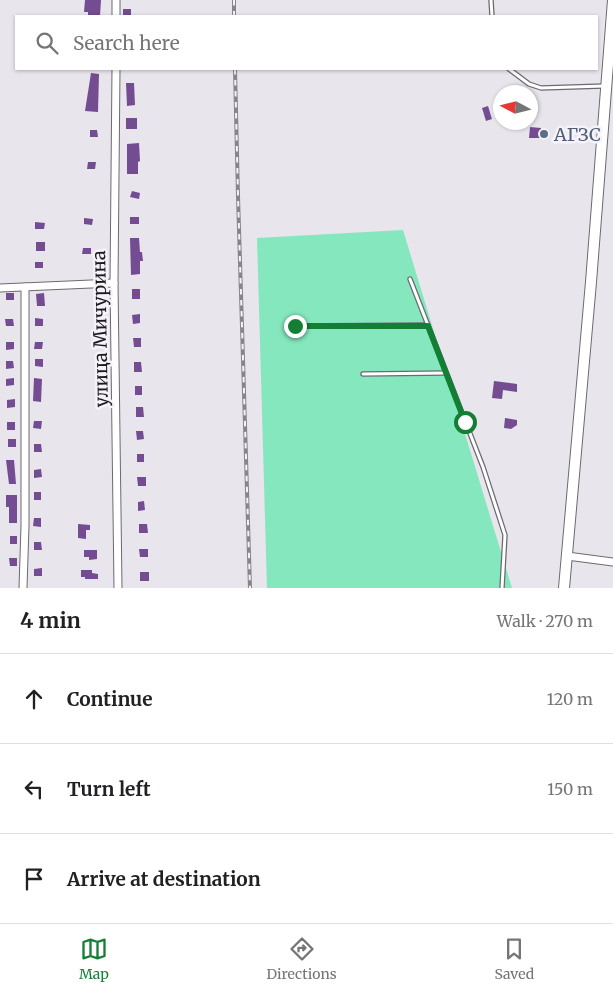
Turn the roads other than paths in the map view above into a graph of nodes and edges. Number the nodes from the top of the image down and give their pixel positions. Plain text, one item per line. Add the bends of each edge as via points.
1 (116, 0) edge
2 (491, 0) edge
3 (613, 0) edge
4 (116, 15) edge
5 (492, 15) edge
6 (116, 70) edge
7 (510, 70) edge
8 (607, 86) junction
9 (410, 279) dead end
10 (114, 283) junction
11 (25, 287) junction
12 (0, 288) edge
13 (295, 326) dead end
14 (428, 326) junction
15 (446, 373) junction
16 (363, 374) dead end
17 (567, 556) junction
18 (613, 562) edge
19 (23, 588) edge
20 (118, 588) edge
21 (502, 588) edge
22 (564, 588) edge

1 - 4 street
2 - 5 lane
3 - 8 main road
6 - 10 street, улица Мичурина
7 - 8 lane via 540,88
8 - 17 main road
9 - 14 lane
10 - 11 street
10 - 20 street, улица Мичурина
11 - 12 street
11 - 19 street
13 - 14 lane
14 - 15 lane
15 - 16 lane
15 - 21 lane via 483,467 505,535
17 - 18 street
17 - 22 main road

